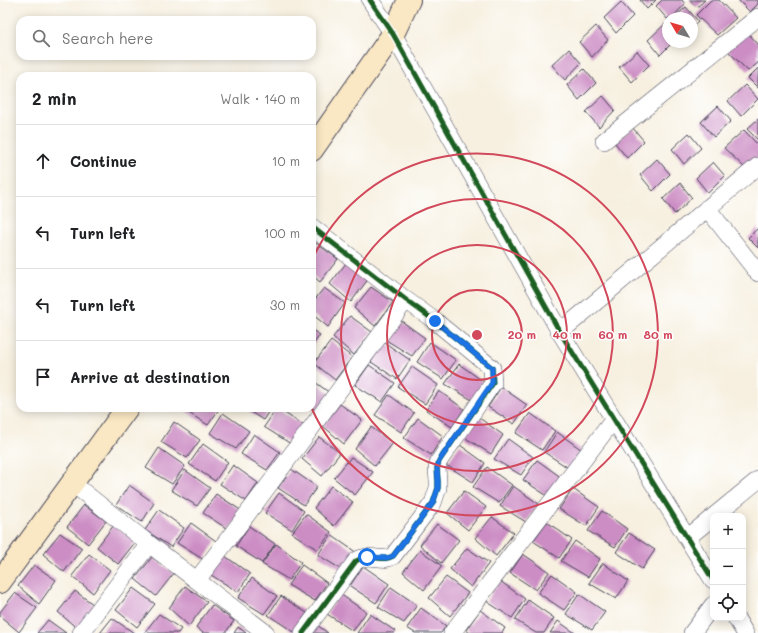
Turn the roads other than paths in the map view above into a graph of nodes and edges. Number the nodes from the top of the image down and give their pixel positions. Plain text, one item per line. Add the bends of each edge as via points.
1 (370, 0) edge
2 (409, 0) edge
3 (758, 17) edge
4 (393, 34) junction
5 (604, 141) dead end
6 (316, 144) edge
7 (758, 166) edge
8 (707, 208) junction
9 (316, 230) edge
10 (758, 273) edge
11 (406, 300) junction
12 (560, 332) junction
13 (123, 412) edge
14 (614, 419) junction
15 (758, 480) edge
16 (72, 483) junction
17 (718, 513) edge
18 (710, 519) edge
19 (687, 538) junction
20 (149, 544) junction
21 (710, 575) edge
22 (197, 580) junction
23 (0, 582) edge
24 (710, 609) edge
25 (738, 621) edge
26 (81, 633) edge
27 (266, 633) edge
28 (303, 633) edge
29 (452, 633) edge
30 (692, 633) edge
31 (746, 633) edge

1 - 4 street
2 - 4 main road
3 - 5 street
4 - 6 main road
4 - 12 street
7 - 8 street
8 - 10 street
8 - 12 street
9 - 11 street
11 - 22 street
11 - 28 street via 492,368 492,383 439,461 435,498 393,556 367,557 356,562
12 - 14 street
13 - 16 main road
14 - 19 street
14 - 29 street
15 - 17 street
16 - 20 street
16 - 23 main road
18 - 19 street
19 - 21 street
20 - 22 street
20 - 26 street
22 - 27 street
24 - 30 street
25 - 31 street

